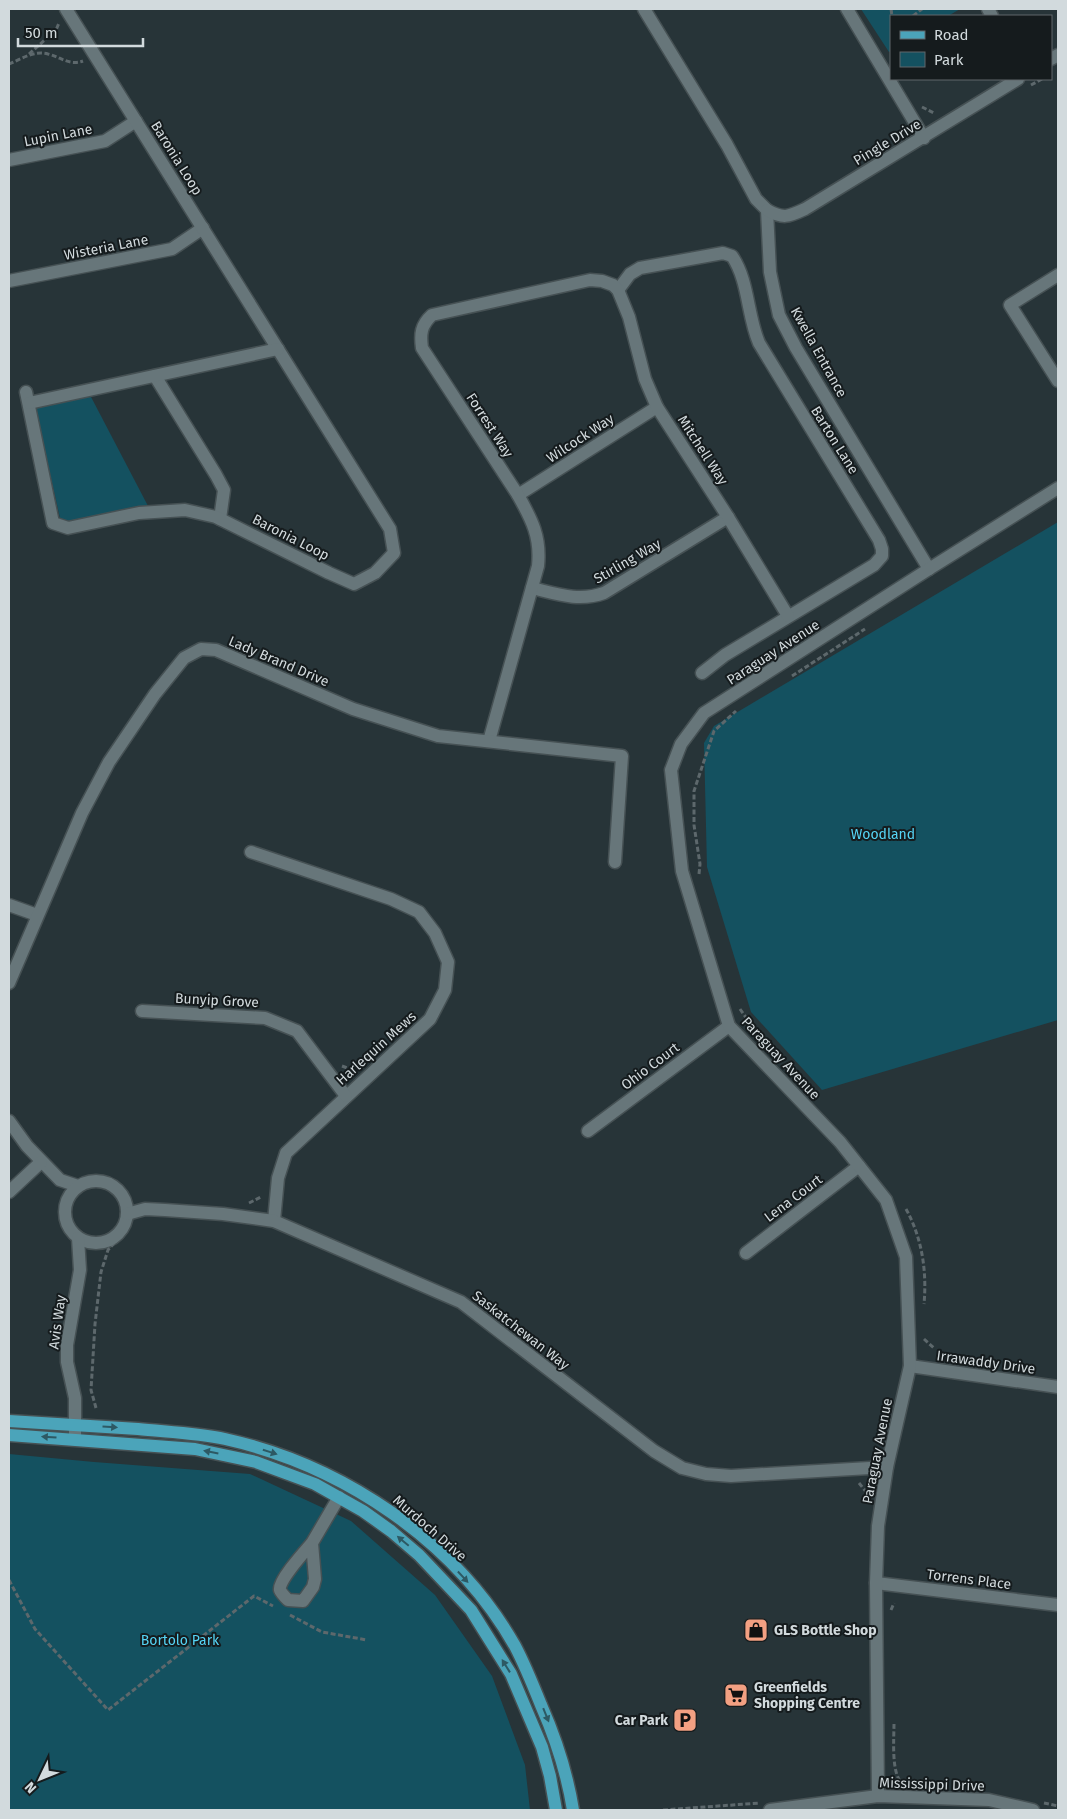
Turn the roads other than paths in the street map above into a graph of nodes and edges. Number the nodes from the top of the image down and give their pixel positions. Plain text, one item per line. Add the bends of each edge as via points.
1 (644, 9) edge
2 (847, 9) edge
3 (64, 12) edge
4 (1016, 80) edge
5 (136, 121) junction
6 (924, 138) junction
7 (9, 160) edge
8 (767, 210) junction
9 (203, 228) junction
10 (1058, 275) edge
11 (9, 281) edge
12 (618, 290) junction
13 (278, 350) junction
14 (155, 376) junction
15 (1058, 380) edge
16 (657, 407) junction
17 (1058, 488) edge
18 (518, 495) junction
19 (728, 517) junction
20 (220, 519) junction
21 (929, 568) junction
22 (532, 588) junction
23 (788, 616) junction
24 (702, 673) dead end
25 (489, 741) junction
26 (250, 852) dead end
27 (616, 862) dead end
28 (9, 905) edge
29 (37, 915) junction
30 (9, 983) edge
31 (142, 1011) dead end
32 (729, 1026) junction
33 (346, 1096) junction
34 (9, 1121) edge
35 (588, 1130) dead end
36 (42, 1162) junction
37 (859, 1166) junction
38 (78, 1186) junction
39 (9, 1192) edge
40 (127, 1214) junction
41 (274, 1221) junction
42 (78, 1238) junction
43 (746, 1253) dead end
44 (910, 1366) junction
45 (1058, 1387) edge
46 (9, 1421) edge
47 (75, 1425) junction
48 (9, 1435) edge
49 (75, 1439) junction
50 (887, 1467) junction
51 (340, 1497) junction
52 (312, 1543) dead end
53 (876, 1583) junction
54 (1058, 1605) edge
55 (878, 1796) junction
56 (556, 1810) edge
57 (573, 1810) edge
58 (770, 1810) edge
59 (1033, 1810) edge

1 - 8 street via 727,144 756,199
2 - 6 street
3 - 5 street, Baronia Loop
4 - 6 street, Pingle Drive
5 - 7 street, Lupin Lane via 105,141
5 - 9 street, Baronia Loop
6 - 8 street, Pingle Drive via 791,216 778,216
8 - 21 street, Kwella Entrance via 770,272 779,315
9 - 11 street, Wisteria Lane via 172,249
9 - 13 street, Baronia Loop
10 - 15 street via 1010,305
12 - 16 street, Mitchell Way via 645,379
12 - 18 street, Forrest Way via 602,281 590,280 432,315 421,329 422,348
12 - 23 street, Barton Lane via 630,274 640,268 723,253 736,261 754,333 762,350 882,549 882,556 874,565
13 - 14 street, Baronia Loop
13 - 20 street, Baronia Loop via 390,529 394,553 375,573 354,584
14 - 20 street via 224,490
14 - 20 street, Baronia Loop via 28,397 53,523 68,528 139,513 185,510
16 - 18 street, Wilcock Way
16 - 19 street, Mitchell Way
17 - 21 street, Paraguay Avenue
18 - 22 street, Forrest Way via 531,519 540,550
19 - 22 street, Stirling Way via 604,593 576,598
19 - 23 street, Mitchell Way
21 - 32 street, Paraguay Avenue via 704,714 681,744 671,770 682,871
22 - 25 street, Forrest Way
23 - 24 street, Barton Lane
25 - 27 street, Lady Brand Drive via 622,756
25 - 29 street, Lady Brand Drive via 438,736 353,709 216,650 201,649 184,658 155,694 110,762 82,813
26 - 33 street, Harlequin Mews via 391,899 419,912 435,933 448,962 445,990 430,1019
28 - 29 street
29 - 30 street, Lady Brand Drive
31 - 33 street, Bunyip Grove via 265,1018 296,1031
32 - 35 street, Ohio Court
32 - 37 street, Paraguay Avenue
33 - 41 street, Harlequin Mews via 286,1153 278,1178
34 - 36 street
36 - 38 street via 60,1180
36 - 39 street
37 - 43 street, Lena Court
37 - 44 street, Paraguay Avenue via 886,1200 906,1257
38 - 40 street via 87,1181 107,1182 122,1195
38 - 42 street via 68,1197 64,1212 66,1222
40 - 41 street, Saskatchewan Way via 145,1209
40 - 42 street via 125,1223 114,1238 96,1244
41 - 50 street, Saskatchewan Way via 461,1302 654,1452 682,1468 731,1476
42 - 47 street, Avis Way via 80,1270 67,1345 67,1362 75,1398
44 - 45 street, Irrawaddy Drive
44 - 50 street, Paraguay Avenue
46 - 47 main road, Murdoch Drive
47 - 49 street, Avis Way
47 -> 57 main road, Murdoch Drive via 200,1435 251,1446 327,1475 397,1516 478,1593 514,1645 558,1744
49 -> 48 main road, Murdoch Drive
51 -> 49 main road, Murdoch Drive via 292,1475 222,1454
50 - 53 street, Paraguay Avenue via 878,1526
51 - 52 street
56 -> 51 main road, Murdoch Drive via 542,1747 523,1701 511,1674 471,1610 419,1555 391,1531
53 - 54 street, Torrens Place
53 - 55 street, Paraguay Avenue
55 - 58 street, Mississippi Drive
55 - 59 street, Mississippi Drive via 989,1800

